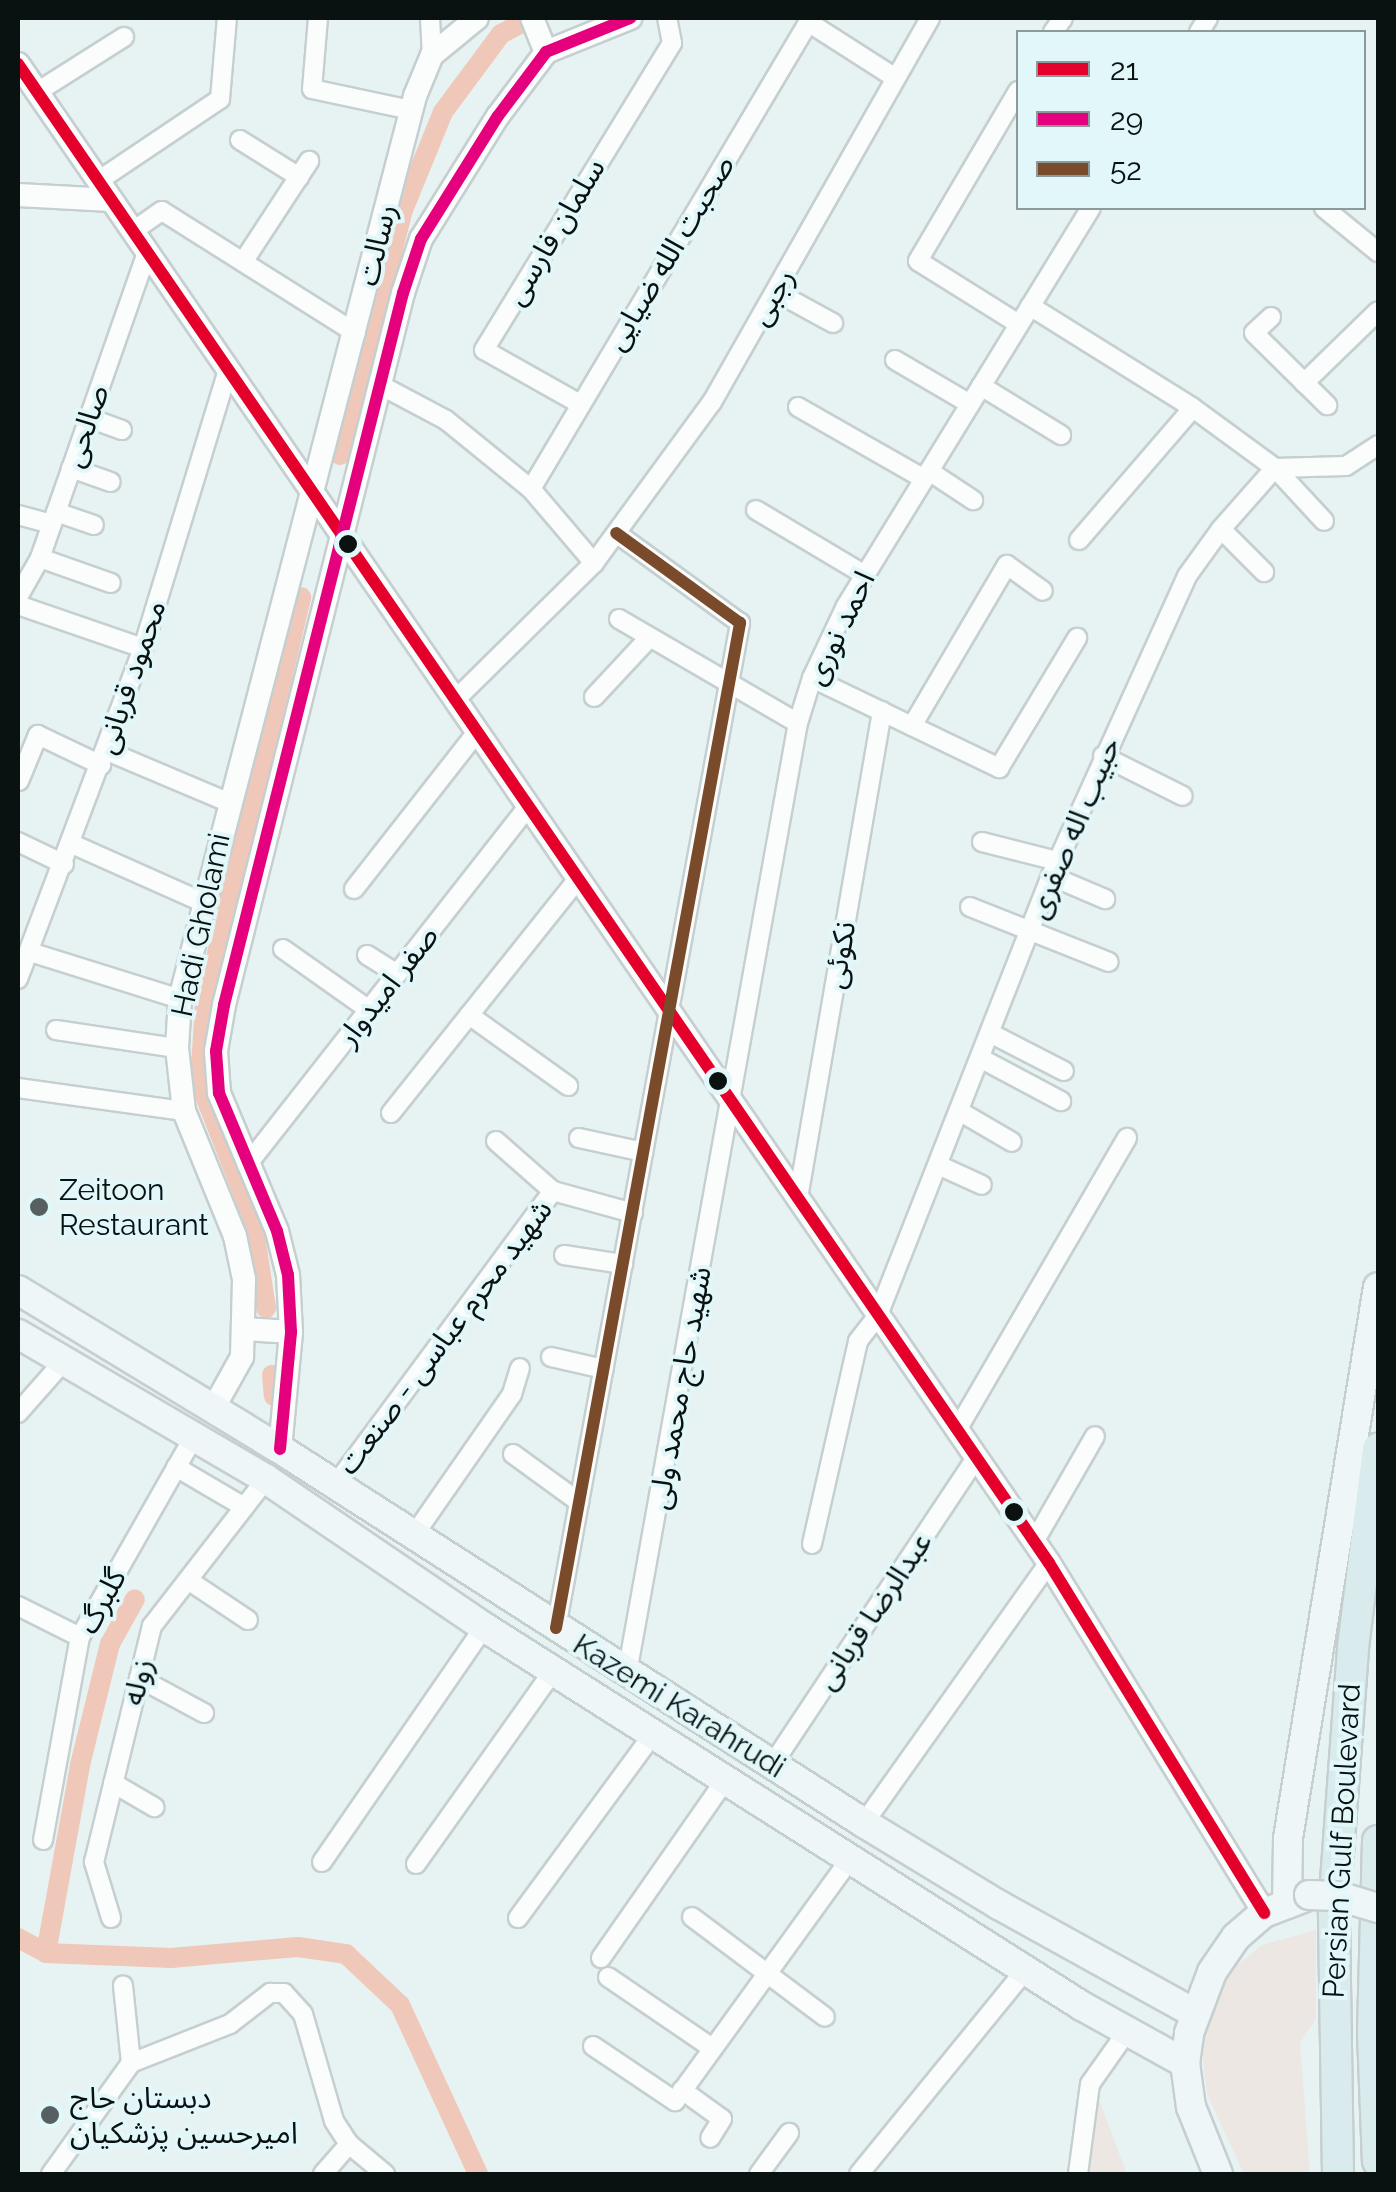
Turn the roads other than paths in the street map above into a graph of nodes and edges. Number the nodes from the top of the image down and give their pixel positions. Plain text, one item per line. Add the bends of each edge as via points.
1 (227, 18) edge
2 (318, 18) edge
3 (430, 18) edge
4 (477, 18) edge
5 (532, 18) edge
6 (630, 18) edge
7 (667, 18) edge
8 (930, 18) edge
9 (809, 20) edge
10 (124, 37) dead end
11 (546, 52) junction
12 (432, 55) junction
13 (18, 64) edge
14 (894, 77) junction
15 (37, 92) junction
16 (1016, 95) edge
17 (411, 110) junction
18 (240, 140) dead end
19 (105, 191) junction
20 (18, 194) edge
21 (1090, 210) edge
22 (1326, 210) edge
23 (133, 232) junction
24 (147, 252) junction
25 (1378, 252) edge
26 (244, 262) junction
27 (776, 292) junction
28 (1030, 306) junction
29 (1378, 311) edge
30 (1272, 317) dead end
31 (833, 323) dead end
32 (1019, 324) junction
33 (356, 333) junction
34 (895, 360) dead end
35 (228, 370) junction
36 (1304, 384) junction
37 (382, 386) junction
38 (981, 386) junction
39 (580, 404) junction
40 (970, 404) junction
41 (1328, 405) dead end
42 (798, 407) dead end
43 (1192, 408) junction
44 (88, 418) junction
45 (122, 430) dead end
46 (1061, 434) dead end
47 (1378, 445) edge
48 (71, 468) junction
49 (1275, 468) junction
50 (926, 475) junction
51 (111, 482) dead end
52 (531, 489) junction
53 (312, 493) junction
54 (973, 500) dead end
55 (756, 510) dead end
56 (18, 515) edge
57 (54, 518) junction
58 (1324, 521) dead end
59 (94, 525) dead end
60 (1220, 529) junction
61 (616, 533) junction
62 (344, 539) junction
63 (1079, 540) dead end
64 (40, 558) junction
65 (594, 563) junction
66 (1264, 572) dead end
67 (864, 575) junction
68 (111, 583) dead end
69 (1043, 591) dead end
70 (18, 597) edge
71 (18, 604) edge
72 (619, 619) dead end
73 (649, 638) junction
74 (1077, 638) dead end
75 (143, 648) junction
76 (812, 678) junction
77 (728, 686) junction
78 (594, 697) dead end
79 (455, 700) junction
80 (882, 712) junction
81 (798, 723) junction
82 (912, 726) junction
83 (477, 732) junction
84 (1103, 756) junction
85 (104, 758) junction
86 (19, 781) edge
87 (1183, 796) dead end
88 (228, 802) junction
89 (528, 807) junction
90 (273, 811) junction
91 (18, 842) edge
92 (982, 842) dead end
93 (72, 844) junction
94 (64, 864) junction
95 (1054, 869) junction
96 (578, 879) junction
97 (354, 889) dead end
98 (1105, 899) dead end
99 (202, 902) junction
100 (970, 907) dead end
101 (1030, 928) junction
102 (27, 945) edge
103 (283, 949) dead end
104 (366, 955) dead end
105 (1109, 962) dead end
106 (397, 974) junction
107 (18, 979) edge
108 (180, 999) junction
109 (369, 1010) junction
110 (670, 1012) junction
111 (470, 1015) junction
112 (56, 1030) dead end
113 (990, 1032) junction
114 (177, 1048) junction
115 (980, 1058) junction
116 (1064, 1071) dead end
117 (568, 1086) dead end
118 (18, 1088) edge
119 (1060, 1101) dead end
120 (732, 1103) junction
121 (184, 1111) junction
122 (959, 1111) junction
123 (391, 1114) dead end
124 (579, 1138) dead end
125 (1127, 1138) dead end
126 (496, 1141) dead end
127 (1012, 1142) dead end
128 (644, 1152) junction
129 (247, 1165) junction
130 (938, 1165) junction
131 (982, 1185) dead end
132 (553, 1190) junction
133 (798, 1198) junction
134 (633, 1213) junction
135 (564, 1255) dead end
136 (623, 1264) junction
137 (1378, 1287) edge
138 (18, 1290) edge
139 (878, 1315) junction
140 (245, 1329) junction
141 (291, 1332) junction
142 (18, 1334) edge
143 (551, 1358) dead end
144 (63, 1362) junction
145 (520, 1368) dead end
146 (604, 1369) junction
147 (213, 1409) junction
148 (18, 1413) edge
149 (957, 1430) junction
150 (1095, 1436) dead end
151 (193, 1438) junction
152 (280, 1449) junction
153 (1378, 1449) edge
154 (513, 1454) dead end
155 (976, 1458) junction
156 (176, 1467) junction
157 (266, 1479) junction
158 (336, 1484) junction
159 (579, 1502) junction
160 (244, 1507) junction
161 (414, 1535) junction
162 (1034, 1542) junction
163 (812, 1544) dead end
164 (1048, 1563) junction
165 (188, 1580) junction
166 (18, 1606) edge
167 (248, 1620) dead end
168 (484, 1627) junction
169 (556, 1628) junction
170 (80, 1637) junction
171 (554, 1670) junction
172 (628, 1673) junction
173 (139, 1678) junction
174 (204, 1713) dead end
175 (653, 1734) junction
176 (772, 1765) junction
177 (725, 1780) junction
178 (113, 1783) junction
179 (154, 1807) dead end
180 (864, 1824) junction
181 (43, 1840) dead end
182 (1378, 1841) edge
183 (850, 1860) junction
184 (322, 1862) dead end
185 (416, 1864) dead end
186 (1287, 1904) junction
187 (1378, 1908) edge
188 (111, 1918) dead end
189 (518, 1918) dead end
190 (692, 1918) dead end
191 (602, 1958) dead end
192 (1106, 1964) junction
193 (1026, 1970) junction
194 (767, 1973) junction
195 (608, 1977) dead end
196 (123, 1985) dead end
197 (1082, 2006) junction
198 (1196, 2014) junction
199 (825, 2017) dead end
200 (1126, 2033) junction
201 (593, 2046) dead end
202 (712, 2048) junction
203 (1185, 2063) junction
204 (131, 2064) junction
205 (678, 2095) junction
206 (789, 2133) dead end
207 (710, 2138) dead end
208 (349, 2144) junction
209 (1378, 2161) edge
210 (51, 2174) edge
211 (323, 2174) edge
212 (385, 2174) edge
213 (760, 2174) edge
214 (858, 2174) edge
215 (1078, 2174) edge
216 (1218, 2174) edge
217 (1338, 2174) edge

1 - 19 street via 220,98
2 - 17 street via 312,89
3 - 12 street
4 - 12 street, رسالت
5 - 11 street
6 - 11 street
7 - 39 street, سلمان فارسی via 672,43 484,350
8 - 14 street, رجبی
9 - 14 street
9 - 39 street, صحبت الله ضیایی
10 - 15 street
11 - 37 street, رسالت via 422,239
12 - 17 street, رسالت
13 - 15 street
14 - 27 street, رجبی
15 - 19 street
16 - 32 street via 918,261
17 - 33 street, رسالت
18 - 26 street via 304,169
19 - 20 street
19 - 23 street
21 - 28 street, احمد نوری
22 - 25 street
23 - 24 street
23 - 26 street via 162,211
24 - 35 street
24 - 44 street, صالحی
26 - 33 street
27 - 31 street
27 - 61 street, رجبی via 712,402
28 - 32 street, احمد نوری
28 - 43 street
29 - 36 street
30 - 36 street via 1254,333
32 - 38 street, احمد نوری
33 - 53 street, رسالت
34 - 40 street
35 - 53 street
35 - 75 street, محمود قربانی
36 - 41 street
37 - 52 street via 446,420
37 - 62 street, رسالت
38 - 40 street, احمد نوری
38 - 46 street
39 - 52 street, صحبت الله ضیایی
40 - 50 street, احمد نوری
42 - 50 street
43 - 49 street
43 - 63 street
44 - 45 street
44 - 48 street, صالحی
47 - 49 street via 1346,466
48 - 51 street
48 - 57 street, صالحی
49 - 58 street
49 - 60 street, حبیب اله صفری
50 - 54 street
50 - 67 street, احمد نوری
52 - 65 street
53 - 62 street
53 - 88 street, Hadi Gholami
55 - 67 street
56 - 57 street
57 - 59 street
57 - 64 street, صالحی
60 - 66 street
60 - 84 street, حبیب اله صفری via 1188,576
61 - 65 street, رجبی
61 - 77 street via 740,622
62 - 79 street
62 - 90 street, Hadi Gholami
64 - 68 street
64 - 70 street, صالحی
65 - 79 street, رجبی
67 - 76 street, احمد نوری
69 - 82 street via 1007,565
71 - 75 street
72 - 73 street
73 - 77 street
73 - 78 street
74 - 82 street via 999,768
75 - 85 street, محمود قربانی
76 - 80 street
76 - 81 street, احمد نوری
77 - 81 street
77 - 110 street
79 - 83 street
80 - 82 street
80 - 133 street, نکوئی
81 - 120 street, احمد نوری
83 - 89 street
83 - 97 street
84 - 87 street
84 - 95 street, حبیب اله صفری
85 - 86 street via 38,735
85 - 88 street
85 - 93 street, محمود قربانی
88 - 90 street
88 - 99 street, Hadi Gholami
89 - 96 street
89 - 106 street, صفر امیدوار
90 - 129 street, Hadi Gholami via 216,1051 219,1092
91 - 94 street
92 - 95 street
93 - 94 street, محمود قربانی
93 - 99 street
94 - 102 street, محمود قربانی
95 - 98 street
95 - 101 street, حبیب اله صفری
96 - 110 street
96 - 111 street
99 - 108 street, Hadi Gholami
100 - 101 street
101 - 105 street
101 - 113 street, حبیب اله صفری
102 - 107 street, محمود قربانی
102 - 108 street
103 - 109 street
104 - 106 street
106 - 109 street, صفر امیدوار
108 - 114 street, Hadi Gholami
109 - 129 street, صفر امیدوار
110 - 120 street
110 - 128 street
111 - 117 street
111 - 123 street
112 - 114 street
113 - 115 street, حبیب اله صفری
113 - 116 street
114 - 121 street, Hadi Gholami
115 - 119 street
115 - 122 street, حبیب اله صفری
118 - 121 street
120 - 133 street
120 - 172 street, شهید حاج محمد ولی
121 - 140 street, Hadi Gholami via 235,1236
122 - 127 street
122 - 130 street, حبیب اله صفری
124 - 128 street
125 - 149 street
126 - 132 street
128 - 134 street
129 - 141 street, Hadi Gholami via 277,1231
130 - 131 street
130 - 139 street, حبیب اله صفری
132 - 134 street
132 - 158 street, شهید محرم عباسی - صنعت
133 - 139 street
134 - 136 street
135 - 136 street
136 - 146 street
137 - 186 main road via 1288,1838
138 - 147 main road, Kazemi Karahrudi
139 - 149 street
139 - 163 street, حبیب اله صفری via 858,1341
140 - 141 street
140 - 147 street, Hadi Gholami via 242,1357
141 - 152 street, Hadi Gholami
142 - 144 main road, Kazemi Karahrudi
143 - 146 street
144 - 148 street
144 - 151 main road, Kazemi Karahrudi
145 - 161 street via 512,1394
146 - 159 street
147 - 152 main road, Kazemi Karahrudi
149 - 155 street
150 - 162 street
151 - 156 street, گلبرگ
151 - 157 main road, Kazemi Karahrudi
152 - 158 main road, Kazemi Karahrudi
153 - 217 highway, Persian Gulf Boulevard via 1353,1647 1335,1888
154 - 159 street
155 - 162 street
155 - 176 street, عبدالرضا قربانی
156 - 160 street
156 - 170 street, گلبرگ
157 - 160 street, زوله
157 - 168 main road, Kazemi Karahrudi
158 - 161 main road, Kazemi Karahrudi
159 - 169 street
160 - 165 street, زوله
161 - 169 main road, Kazemi Karahrudi
162 - 164 street
164 - 180 street
164 - 186 street
165 - 167 street
165 - 173 street, زوله via 152,1626
166 - 170 street
168 - 171 main road, Kazemi Karahrudi
168 - 184 street
169 - 172 main road, Kazemi Karahrudi
170 - 181 street, گلبرگ
171 - 175 main road, Kazemi Karahrudi
171 - 185 street
172 - 176 main road, Kazemi Karahrudi
173 - 174 street
173 - 178 street, زوله
175 - 177 main road, Kazemi Karahrudi
175 - 189 street
176 - 180 main road, Kazemi Karahrudi
177 - 183 main road, Kazemi Karahrudi
177 - 191 street
178 - 179 street
178 - 188 street, زوله via 94,1862
180 - 192 main road, Kazemi Karahrudi
182 - 209 highway, Persian Gulf Boulevard via 1372,2033
183 - 193 main road, Kazemi Karahrudi
183 - 194 street
186 - 187 main road, bridge via 1338,1896
186 - 198 main road via 1236,1938 1212,1972
190 - 194 street
192 - 197 main road
192 - 198 main road, Kazemi Karahrudi
193 - 197 main road, Kazemi Karahrudi
193 - 214 street
194 - 199 street
194 - 202 street
195 - 202 street
196 - 204 street
197 - 200 main road, Kazemi Karahrudi
198 - 203 main road
200 - 203 main road, Kazemi Karahrudi
200 - 215 street via 1090,2084
201 - 205 street
202 - 205 street
203 - 216 main road via 1191,2106
204 - 208 street via 230,2024 270,1993 284,1993 303,2014 334,2121
204 - 210 street
205 - 207 street via 722,2120
206 - 213 street
208 - 211 street
208 - 212 street

